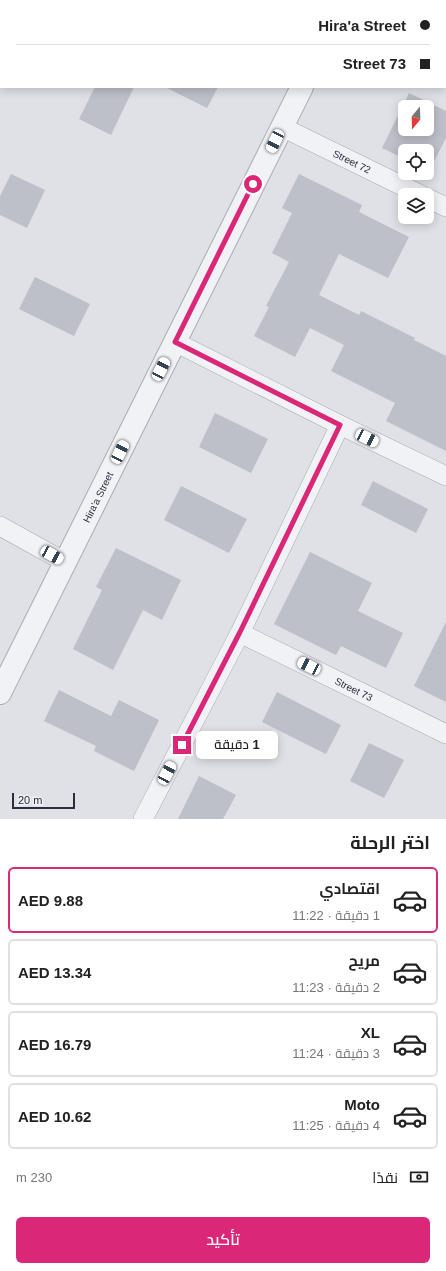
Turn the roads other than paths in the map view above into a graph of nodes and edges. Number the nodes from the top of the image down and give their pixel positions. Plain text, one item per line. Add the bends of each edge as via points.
1 (302, 88) edge
2 (282, 127) junction
3 (408, 188) edge
4 (434, 201) edge
5 (446, 207) edge
6 (175, 342) junction
7 (340, 425) junction
8 (446, 476) edge
9 (0, 526) edge
10 (65, 562) junction
11 (240, 632) junction
12 (0, 693) edge
13 (446, 734) edge
14 (143, 819) edge

1 - 2 street, Hira'a Street
2 - 3 street, Street 72
2 - 6 street, Hira'a Street
4 - 5 street
6 - 7 street
6 - 10 street, Hira'a Street
7 - 8 street
7 - 11 street
9 - 10 street
10 - 12 street, Hira'a Street
11 - 13 street, Street 73
11 - 14 street

